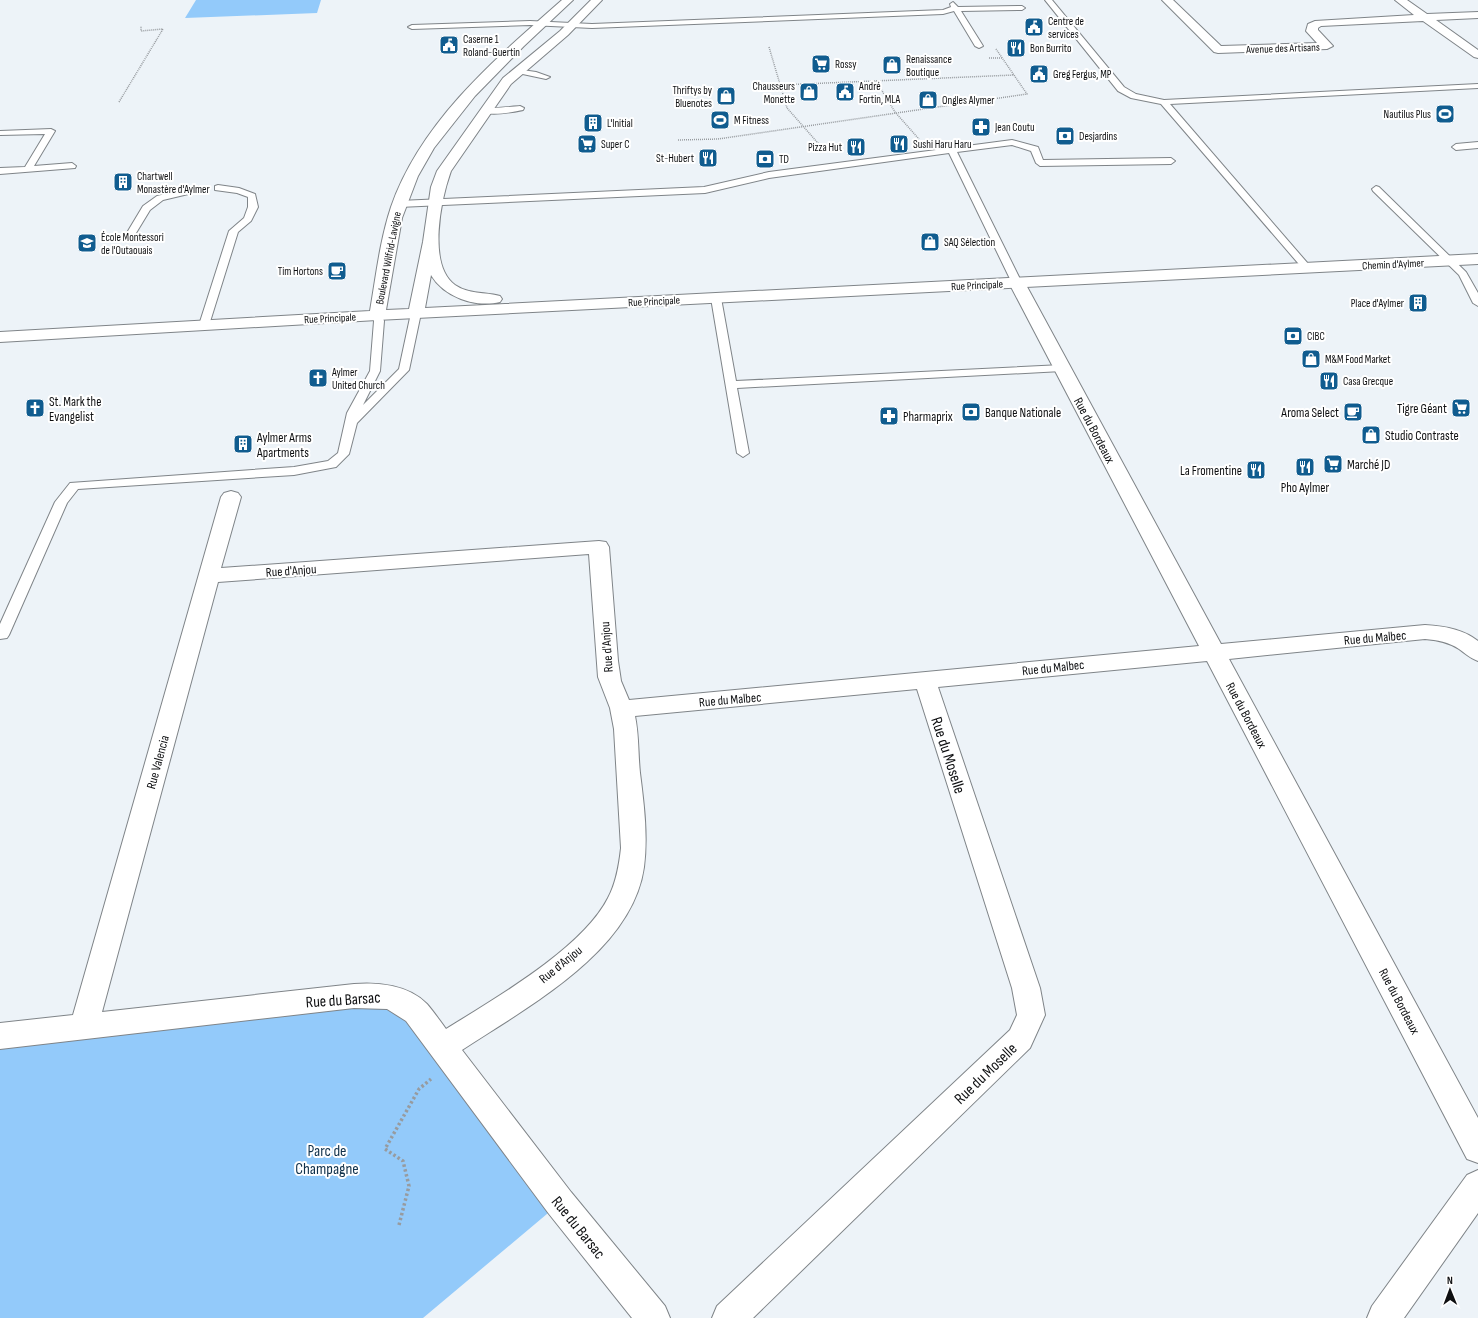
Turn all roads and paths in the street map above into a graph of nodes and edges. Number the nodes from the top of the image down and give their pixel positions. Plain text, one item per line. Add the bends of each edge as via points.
1 (568, 0) edge
2 (597, 0) edge
3 (951, 0) edge
4 (1048, 0) edge
5 (1167, 0) edge
6 (1400, 0) edge
7 (1022, 8) dead end
8 (956, 10) junction
9 (1478, 16) edge
10 (1426, 18) junction
11 (547, 19) junction
12 (575, 22) junction
13 (141, 26) dead end
14 (412, 27) dead end
15 (979, 46) joint
16 (769, 47) dead end
17 (1478, 54) edge
18 (518, 71) junction
19 (1014, 75) junction
20 (546, 77) dead end
21 (876, 81) junction
22 (780, 85) junction
23 (1478, 86) edge
24 (119, 102) dead end
25 (1164, 102) junction
26 (520, 108) dead end
27 (485, 111) junction
28 (895, 112) junction
29 (802, 126) junction
30 (0, 133) edge
31 (678, 140) dead end
32 (1478, 145) edge
33 (1456, 147) dead end
34 (952, 150) junction
35 (827, 153) dead end
36 (931, 153) junction
37 (1171, 161) dead end
38 (72, 166) dead end
39 (28, 169) junction
40 (0, 171) edge
41 (218, 188) dead end
42 (198, 189) dead end
43 (1376, 189) dead end
44 (435, 202) junction
45 (399, 204) junction
46 (130, 236) dead end
47 (430, 242) junction
48 (1478, 259) edge
49 (1451, 260) junction
50 (1307, 268) junction
51 (1016, 283) junction
52 (716, 298) junction
53 (1478, 303) edge
54 (600, 304) junction
55 (416, 313) junction
56 (377, 315) junction
57 (204, 325) junction
58 (0, 337) edge
59 (1062, 368) junction
60 (732, 385) junction
61 (350, 422) junction
62 (744, 453) dead end
63 (231, 497) dead end
64 (208, 576) junction
65 (2, 635) dead end
66 (1213, 651) junction
67 (1478, 653) edge
68 (925, 680) junction
69 (622, 709) junction
70 (84, 1027) junction
71 (0, 1036) edge
72 (448, 1053) junction
73 (1478, 1148) edge
74 (1478, 1186) edge
75 (399, 1225) dead end
76 (653, 1318) edge
77 (729, 1318) edge
78 (1384, 1318) edge

1 - 11 street, Boulevard Wilfrid-Lavigne
2 - 12 street
3 - 8 lane
4 - 25 lane via 1121,89 1134,96
5 - 10 street, Avenue des Artisans via 1218,50 1327,46 1312,31 1312,26 1331,22
6 - 10 street
7 - 8 lane
8 - 12 lane via 592,26
8 - 15 lane
9 - 10 street
10 - 17 street
11 - 12 lane
11 - 14 lane
11 - 45 street, Boulevard Wilfrid-Lavigne via 484,79 446,123 413,173
12 - 18 street
13 - 24 path via 141,30 162,29
15 - 19 path via 995,47
16 - 22 path
18 - 20 lane
18 - 27 street via 507,81
19 - 21 path
19 - 28 path via 1027,94
21 - 22 path
21 - 28 path
22 - 29 path via 787,108
23 - 25 lane
25 - 50 lane
26 - 27 lane
27 - 44 street via 444,171
28 - 29 path
28 - 36 path
29 - 31 path via 718,139
29 - 35 path
30 - 39 lane via 52,131
32 - 33 lane
34 - 36 lane
34 - 37 lane via 1012,142 1035,149 1040,163
34 - 51 lane
36 - 44 lane via 769,175 705,190
38 - 39 lane
39 - 40 lane
41 - 57 lane via 238,190 252,196 252,207 248,219 234,231
42 - 46 lane via 160,198 146,208
43 - 49 lane
44 - 45 lane
44 - 47 street
45 - 56 street, Boulevard Wilfrid-Lavigne via 389,243
47 - 54 street via 432,261 438,275 446,287 454,292 482,298
47 - 55 street
48 - 49 street, Chemin d'Aylmer
49 - 50 street, Chemin d'Aylmer
49 - 53 lane via 1463,274
50 - 51 street, Rue Principale
51 - 52 street, Rue Principale
51 - 59 street, Rue du Bordeaux
52 - 54 street, Rue Principale
52 - 60 lane
54 - 55 street, Rue Principale
55 - 56 street, Rue Principale
55 - 61 lane via 404,370
56 - 57 street, Rue Principale
56 - 61 lane via 379,321 375,371
57 - 58 street, Rue Principale
59 - 60 lane
59 - 66 street, Rue du Bordeaux
60 - 62 lane
61 - 65 lane via 343,454 332,464 316,468 236,476 74,486 61,502
63 - 64 street, Rue Valencia
64 - 69 street, Rue d'Anjou via 598,547 609,679
64 - 70 street, Rue Valencia
66 - 67 street, Rue du Malbec via 1425,632 1458,637
66 - 68 street, Rue du Malbec
66 - 73 street, Rue du Bordeaux
68 - 69 street, Rue du Malbec
68 - 77 street, Rue du Moselle via 1026,988 1031,1015 1020,1040
69 - 72 street, Rue d'Anjou via 635,838 633,866 623,897 605,924 556,970
70 - 71 street, Rue du Barsac
70 - 72 street, Rue du Barsac via 382,994 400,1001 416,1012
72 - 75 path via 419,1090 385,1149 403,1161 409,1186
72 - 76 street, Rue du Barsac via 560,1203
74 - 78 street

